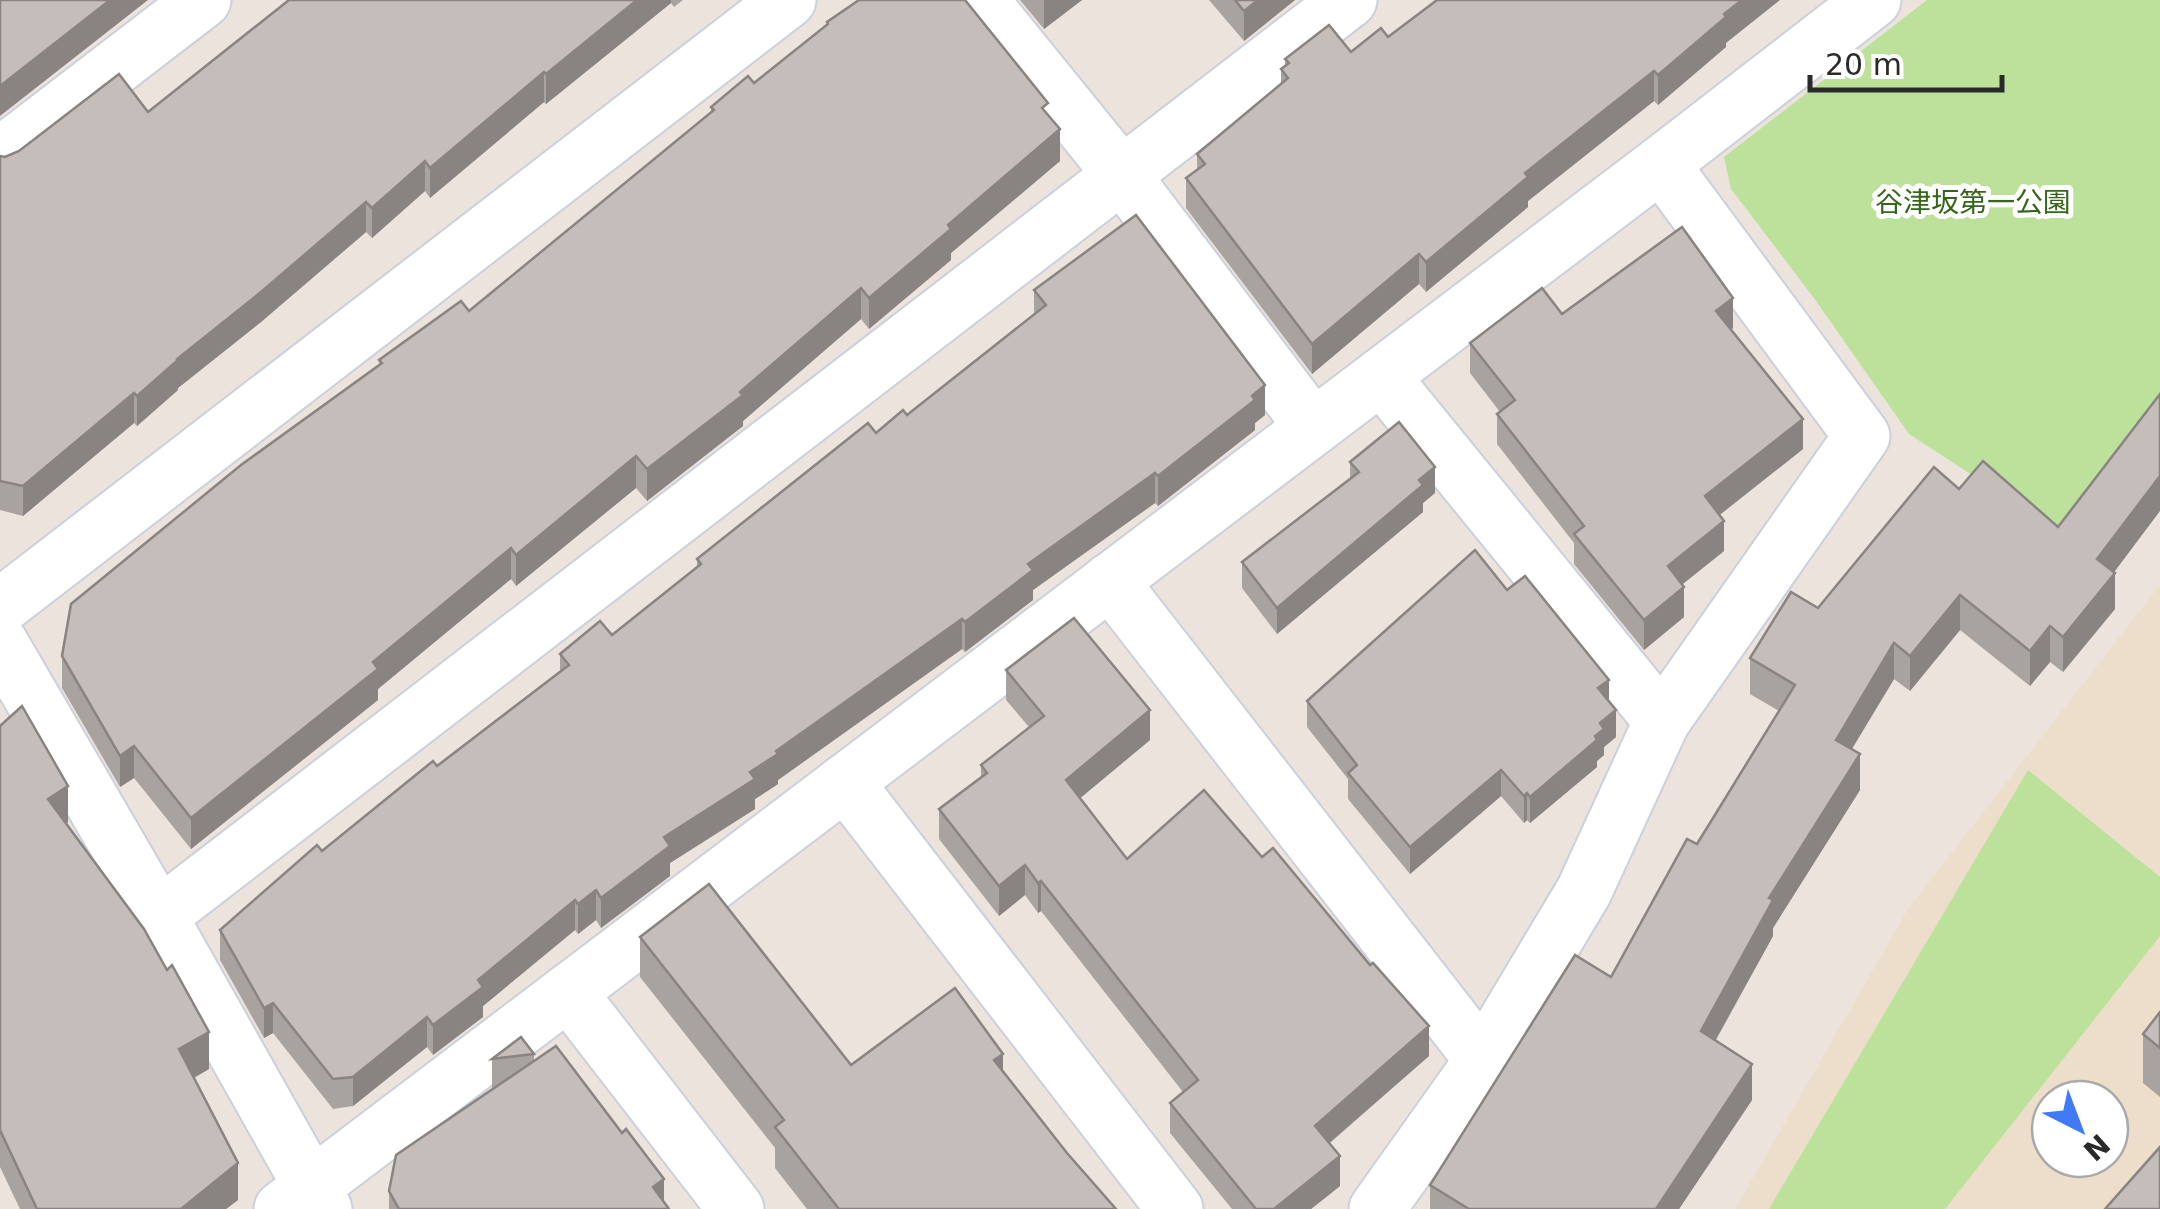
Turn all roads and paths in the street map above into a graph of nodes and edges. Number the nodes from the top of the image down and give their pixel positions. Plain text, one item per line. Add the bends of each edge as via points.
1 (203, 0) edge
2 (788, 0) edge
3 (980, 0) edge
4 (1350, 0) edge
5 (1874, 0) edge
6 (0, 156) edge
7 (1661, 164) junction
8 (1122, 175) junction
9 (1380, 376) junction
10 (1313, 427) junction
11 (1110, 581) junction
12 (0, 607) edge
13 (0, 643) edge
14 (1662, 721) junction
15 (845, 782) junction
16 (159, 916) junction
17 (568, 992) junction
18 (1483, 1060) junction
19 (306, 1202) edge
20 (736, 1209) edge
21 (1174, 1209) edge
22 (1377, 1209) edge

1 - 6 street
2 - 12 street
3 - 8 street
4 - 8 street
5 - 7 street
7 - 9 street
7 - 14 street via 1862,436
8 - 10 street
8 - 16 street
9 - 10 street
9 - 14 street
10 - 11 street
11 - 15 street
11 - 18 street
13 - 16 street
14 - 18 street via 1584,892
15 - 17 street
15 - 21 street
16 - 19 street
17 - 19 street
17 - 20 street
18 - 22 street

